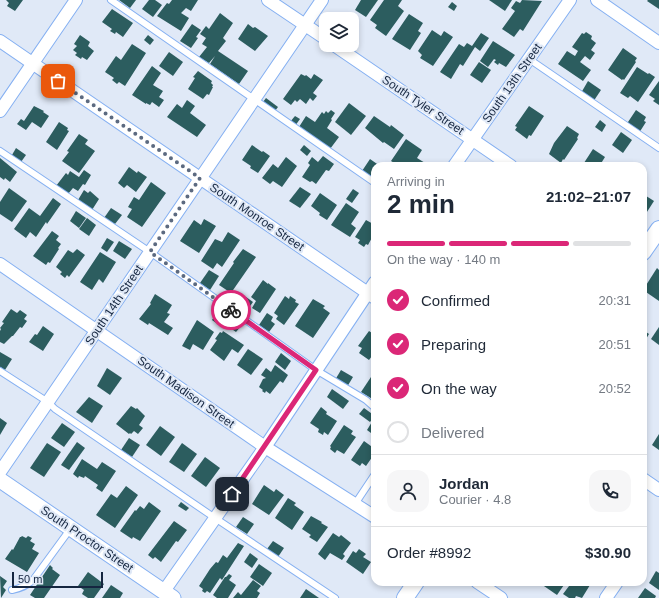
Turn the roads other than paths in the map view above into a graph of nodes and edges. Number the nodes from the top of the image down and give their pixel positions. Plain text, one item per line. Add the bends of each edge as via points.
1 (76, 0) edge
2 (111, 0) edge
3 (268, 0) edge
4 (322, 0) edge
5 (570, 0) edge
6 (597, 0) edge
7 (305, 25) junction
8 (319, 34) edge
9 (0, 41) edge
10 (659, 43) edge
11 (344, 52) edge
12 (529, 58) junction
13 (32, 63) junction
14 (254, 99) junction
15 (0, 110) edge
16 (472, 139) junction
17 (659, 148) edge
18 (0, 150) edge
19 (457, 162) edge
20 (505, 162) edge
21 (200, 178) junction
22 (371, 180) edge
23 (659, 229) edge
24 (647, 246) edge
25 (150, 252) junction
26 (0, 264) edge
27 (371, 296) edge
28 (97, 331) junction
29 (316, 370) junction
30 (0, 371) edge
31 (48, 402) junction
32 (371, 404) edge
33 (265, 447) junction
34 (0, 472) edge
35 (0, 480) edge
36 (371, 480) edge
37 (647, 482) edge
38 (659, 490) edge
39 (355, 504) junction
40 (371, 514) edge
41 (215, 518) junction
42 (71, 528) junction
43 (413, 586) edge
44 (483, 586) edge
45 (614, 586) edge
46 (12, 590) dead end
47 (166, 596) edge
48 (335, 598) edge
49 (405, 598) edge
50 (501, 598) edge
51 (606, 598) edge

1 - 13 street
2 - 14 lane
3 - 7 street
4 - 7 street, South 14th Street
5 - 12 street, South 13th Street
6 - 10 street
7 - 8 street
7 - 14 street, South 14th Street
9 - 13 street, South Monroe Street
11 - 16 street, South Tyler Street
12 - 16 street, South 13th Street
12 - 17 lane
13 - 15 street
13 - 21 street, South Monroe Street
14 - 21 street, South 14th Street
14 - 22 lane
16 - 19 street, South 13th Street
16 - 20 street, South Tyler Street
18 - 25 lane
21 - 25 street, South 14th Street
21 - 27 street, South Monroe Street
23 - 24 main road
25 - 28 street, South 14th Street
25 - 29 lane
26 - 28 street, South Madison Street
27 - 29 street
28 - 31 street, South 14th Street
28 - 33 street, South Madison Street
29 - 32 lane
29 - 33 street
30 - 31 lane
31 - 34 street, South 14th Street
31 - 41 lane
33 - 39 street, South Madison Street
33 - 41 street
35 - 42 street, South Proctor Street
36 - 39 lane
37 - 38 street
39 - 40 street, South Madison Street
41 - 47 street
41 - 48 lane
42 - 46 lane via 33,580 22,588
42 - 47 street, South Proctor Street
43 - 49 main road
44 - 50 street
45 - 51 street

